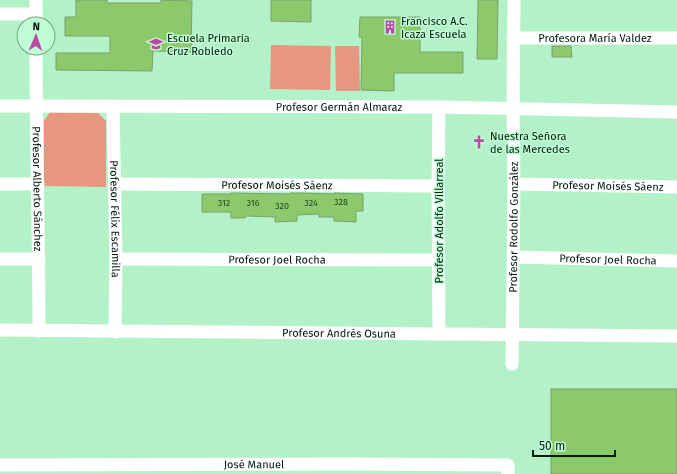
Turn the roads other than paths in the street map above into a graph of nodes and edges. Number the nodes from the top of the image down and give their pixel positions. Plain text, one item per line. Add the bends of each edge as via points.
1 (36, 0) edge
2 (514, 0) edge
3 (0, 14) edge
4 (16, 16) edge
5 (36, 16) edge
6 (513, 38) junction
7 (677, 38) edge
8 (36, 56) edge
9 (0, 106) edge
10 (36, 106) junction
11 (113, 106) junction
12 (439, 107) junction
13 (513, 110) junction
14 (677, 112) edge
15 (0, 184) edge
16 (38, 184) junction
17 (115, 184) junction
18 (514, 184) junction
19 (438, 186) junction
20 (677, 187) edge
21 (514, 257) junction
22 (0, 259) edge
23 (39, 259) junction
24 (116, 259) junction
25 (439, 260) junction
26 (677, 261) edge
27 (0, 330) edge
28 (39, 331) junction
29 (115, 332) junction
30 (439, 334) junction
31 (512, 334) junction
32 (677, 336) edge
33 (512, 364) dead end
34 (0, 465) edge
35 (508, 470) edge

1 - 5 street
2 - 6 street, Profesor Rodolfo González
3 - 4 street
6 - 7 street, Profesora María Valdez
6 - 13 street, Profesor Rodolfo González
8 - 10 street, Profesor Alberto Sánchez
9 - 10 street, Profesor Germán Almaraz
10 - 11 street, Profesor Germán Almaraz
10 - 16 street, Profesor Alberto Sánchez
11 - 12 street, Profesor Germán Almaraz
11 - 17 street, Profesor Félix Escamilla
12 - 13 street, Profesor Germán Almaraz
12 - 19 street, Profesor Adolfo Villarreal
13 - 14 street, Profesor Germán Almaraz
13 - 18 street, Profesor Rodolfo González
15 - 16 street
16 - 23 street, Profesor Alberto Sánchez
17 - 19 street, Profesor Moisés Sáenz
17 - 24 street, Profesor Félix Escamilla
18 - 20 street, Profesor Moisés Sáenz
18 - 21 street, Profesor Rodolfo González
19 - 25 street, Profesor Adolfo Villarreal
21 - 26 street, Profesor Joel Rocha
21 - 31 street, Profesor Rodolfo González
22 - 23 street
23 - 28 street, Profesor Alberto Sánchez
24 - 25 street, Profesor Joel Rocha
24 - 29 street, Profesor Félix Escamilla
25 - 30 street, Profesor Adolfo Villarreal
27 - 28 street, Profesor Andrés Osuna
28 - 29 street, Profesor Andrés Osuna
29 - 30 street, Profesor Andrés Osuna
30 - 31 street, Profesor Andrés Osuna
31 - 32 street, Profesor Andrés Osuna
31 - 33 street, Profesor Rodolfo González
34 - 35 street, José Manuel via 357,464

